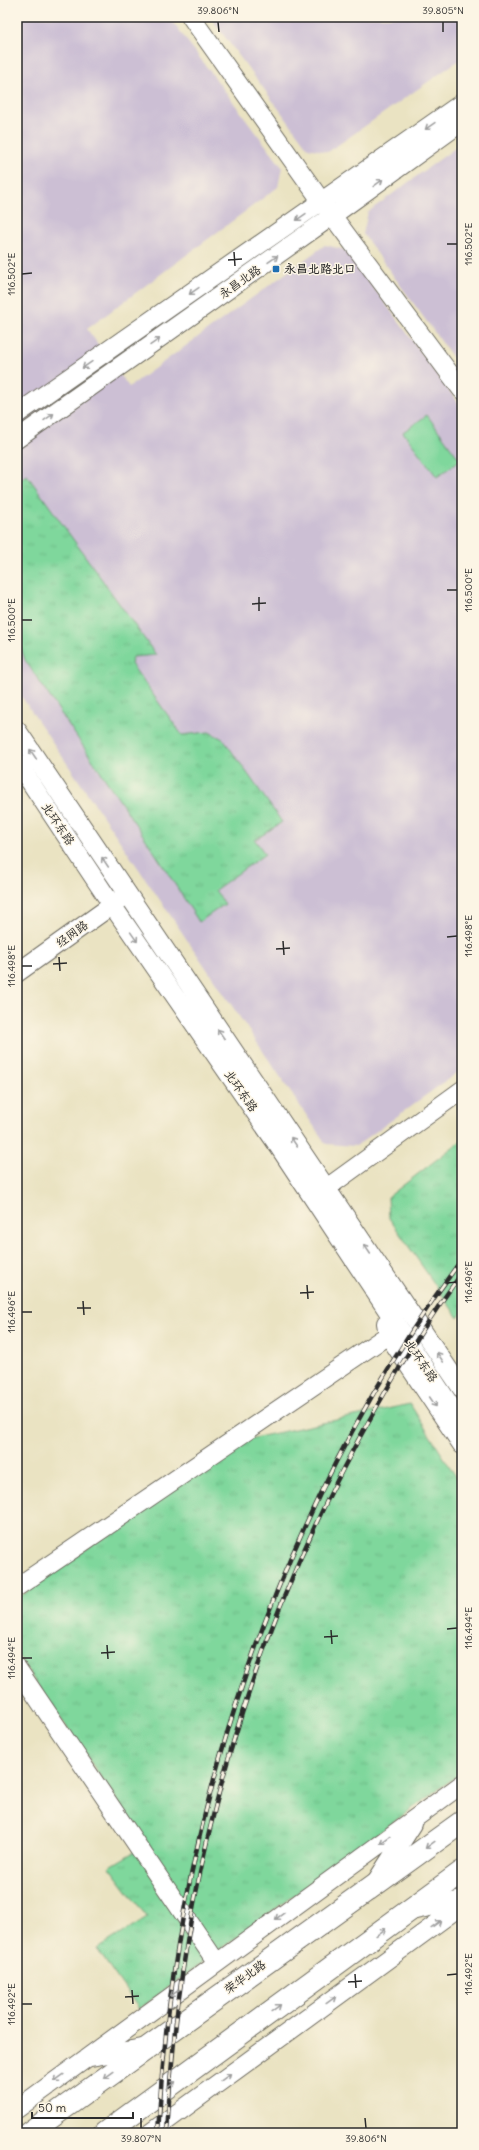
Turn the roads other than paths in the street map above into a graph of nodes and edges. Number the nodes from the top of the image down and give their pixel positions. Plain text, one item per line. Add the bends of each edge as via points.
1 (191, 17) edge
2 (462, 103) edge
3 (462, 122) edge
4 (327, 210) junction
5 (462, 390) edge
6 (17, 414) edge
7 (17, 440) edge
8 (17, 730) edge
9 (17, 762) edge
10 (127, 894) junction
11 (112, 905) junction
12 (17, 973) edge
13 (462, 1090) edge
14 (319, 1193) junction
15 (385, 1307) junction
16 (388, 1335) junction
17 (462, 1389) edge
18 (462, 1423) edge
19 (462, 1445) edge
20 (17, 1587) edge
21 (17, 1668) edge
22 (462, 1784) edge
23 (419, 1815) junction
24 (462, 1822) edge
25 (462, 1872) edge
26 (374, 1885) junction
27 (462, 1900) edge
28 (462, 1905) edge
29 (409, 1911) junction
30 (217, 1963) junction
31 (149, 2046) junction
32 (86, 2058) junction
33 (17, 2108) edge
34 (29, 2133) edge
35 (106, 2133) edge
36 (150, 2133) edge

1 - 4 street
2 -> 4 street, 永昌北路
4 -> 3 street, 永昌北路
4 - 5 street
4 -> 6 street, 永昌北路
7 -> 4 street, 永昌北路
10 -> 8 street, 北环东路
9 - 11 street, 北环东路
10 - 11 street, 经网路
14 -> 10 street, 北环东路
11 - 12 street, 经网路
11 -> 14 street, 北环东路
13 - 14 street
14 - 15 street, 北环东路
17 -> 14 street, 北环东路
15 - 16 street
15 - 18 street, 北环东路
16 -> 19 street
16 - 20 street
21 - 30 street
22 - 23 street
23 - 26 street
23 -> 30 street
24 -> 26 main road, 荣华北路
25 - 29 main road
26 - 31 main road, 荣华北路
27 - 29 street
36 -> 28 street
35 -> 29 main road
30 -> 32 street
31 - 32 street
31 -> 34 main road, 荣华北路
32 -> 33 street

